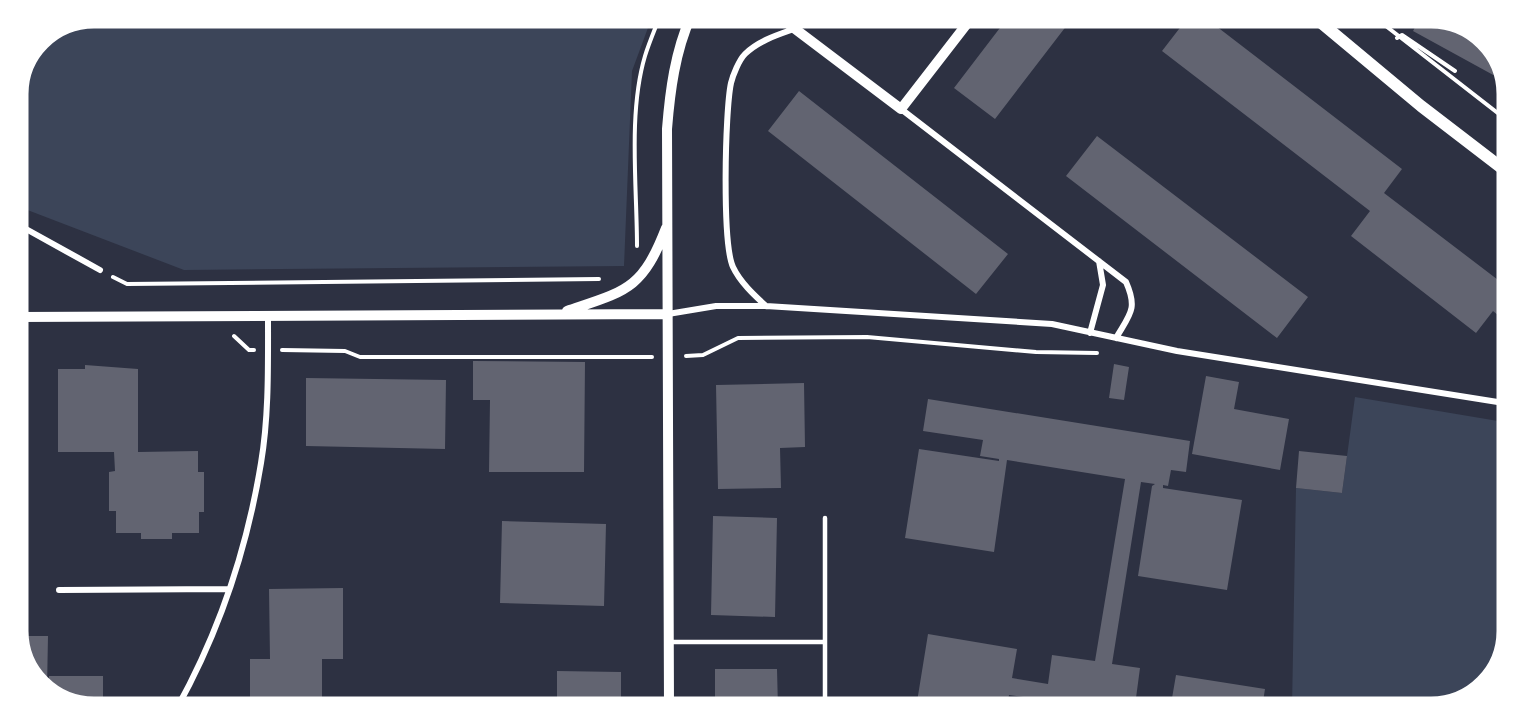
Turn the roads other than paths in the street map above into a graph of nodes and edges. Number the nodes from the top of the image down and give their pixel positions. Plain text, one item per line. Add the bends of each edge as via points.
1 (688, 27) edge
2 (965, 27) edge
3 (1326, 27) edge
4 (794, 28) joint
5 (901, 110) junction
6 (1498, 165) edge
7 (668, 222) junction
8 (27, 230) edge
9 (1099, 260) junction
10 (100, 270) road end
11 (766, 306) junction
12 (558, 314) junction
13 (668, 314) junction
14 (27, 317) edge
15 (268, 317) junction
16 (1090, 333) junction
17 (1116, 338) junction
18 (1498, 403) edge
19 (825, 518) dead end
20 (229, 589) junction
21 (59, 590) dead end
22 (669, 642) junction
23 (825, 642) junction
24 (182, 698) edge
25 (669, 698) edge
26 (825, 698) edge

1 - 7 street via 670,89
2 - 5 street
3 - 6 main road
4 - 5 street
4 - 11 street via 765,40 744,55 732,82 727,111 727,244 733,267
5 - 9 street
7 - 12 street via 656,256 638,281 614,295
7 - 13 street
8 - 10 street
9 - 16 street via 1103,285
9 - 17 street via 1126,282 1133,299 1132,311
11 - 13 street via 716,306
11 - 16 street via 1052,324
12 - 13 street
12 - 15 street
13 - 22 street
14 - 15 street
15 - 20 street via 262,462 245,543
16 - 17 street
17 - 18 street
19 - 23 lane
20 - 21 street
20 - 24 street
22 - 23 lane
22 - 25 street
23 - 26 lane

